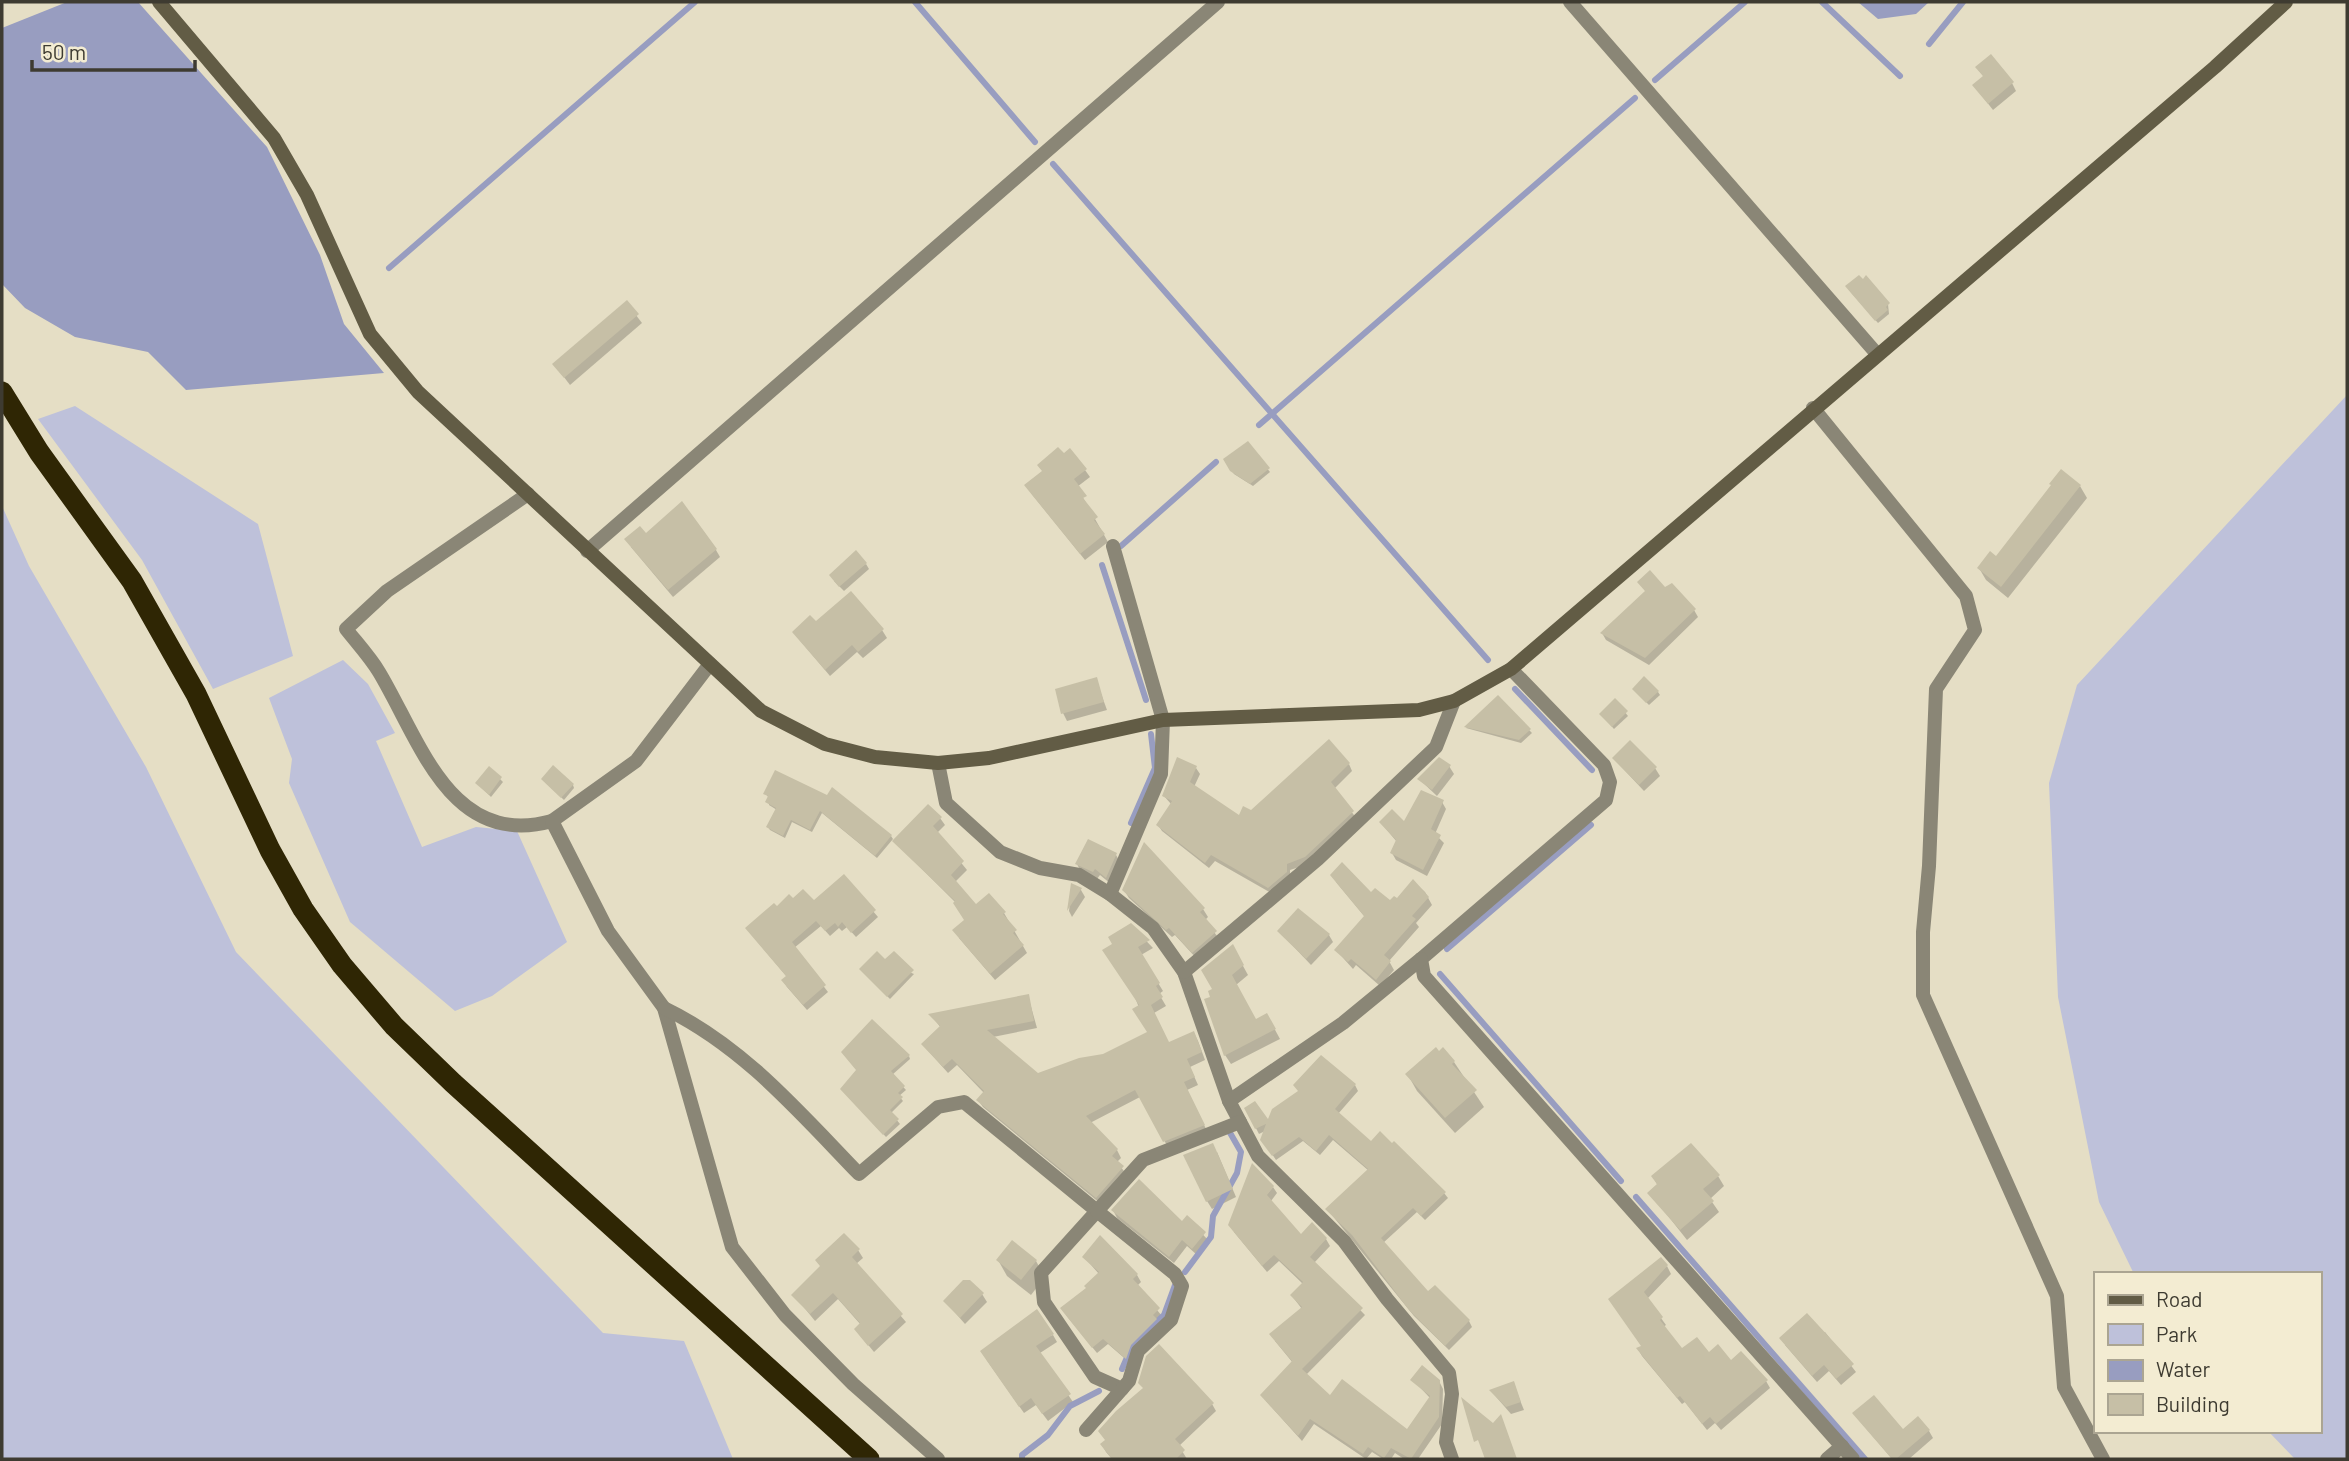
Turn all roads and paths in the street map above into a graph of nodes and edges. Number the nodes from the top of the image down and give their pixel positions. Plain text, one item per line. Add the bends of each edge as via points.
1 (160, 2) edge
2 (1218, 2) edge
3 (1570, 2) edge
4 (2286, 2) edge
5 (1877, 354) junction
6 (2, 392) edge
7 (1813, 408) junction
8 (528, 495) junction
9 (1113, 546) dead end
10 (587, 551) junction
11 (710, 664) junction
12 (1511, 669) junction
13 (1454, 701) junction
14 (1163, 720) junction
15 (938, 763) junction
16 (552, 821) junction
17 (1110, 894) junction
18 (1421, 959) junction
19 (1184, 972) junction
20 (664, 1008) junction
21 (1229, 1101) junction
22 (1240, 1122) junction
23 (1097, 1211) junction
24 (1122, 1389) junction
25 (1086, 1430) dead end
26 (1842, 1446) junction
27 (869, 1459) edge
28 (938, 1459) edge
29 (1452, 1459) edge
30 (1827, 1459) edge
31 (1853, 1459) edge
32 (2103, 1459) edge

1 - 8 street via 274,138 307,195 370,334 418,392
2 - 10 street
3 - 5 street
4 - 5 street
5 - 7 street
6 - 27 highway via 39,453 132,581 195,694 270,850 342,965 394,1026 453,1083
7 - 12 street
7 - 32 street via 1966,596 1975,630 1936,689 1923,995 2057,1296 2064,1387
8 - 10 street
8 - 16 street via 387,591 346,629 379,671 416,743 465,809 481,817 531,827
9 - 14 street
10 - 11 street
11 - 15 street via 761,711 825,744 875,757
11 - 16 street via 636,761
12 - 13 street
12 - 18 street via 1604,765 1610,782 1606,800
13 - 14 street via 1419,710
13 - 19 street via 1436,747 1318,859
14 - 15 street via 989,758
14 - 17 street via 1161,775
15 - 17 street via 946,803 1000,852 1040,868 1079,875
16 - 20 street via 608,931
17 - 19 street via 1153,928
18 - 21 street via 1343,1023
18 - 26 street via 1424,976
19 - 21 street
20 - 23 street via 693,1022 757,1069 859,1174 938,1107 964,1102
20 - 28 street via 732,1247 785,1315
21 - 22 street
22 - 23 street via 1143,1160
22 - 29 street via 1258,1156 1344,1241 1449,1373 1452,1394 1446,1442
23 - 24 street via 1041,1273 1044,1302 1095,1377
23 - 24 street via 1175,1274 1182,1286 1171,1320 1138,1351
24 - 25 street
26 - 30 street
26 - 31 street

